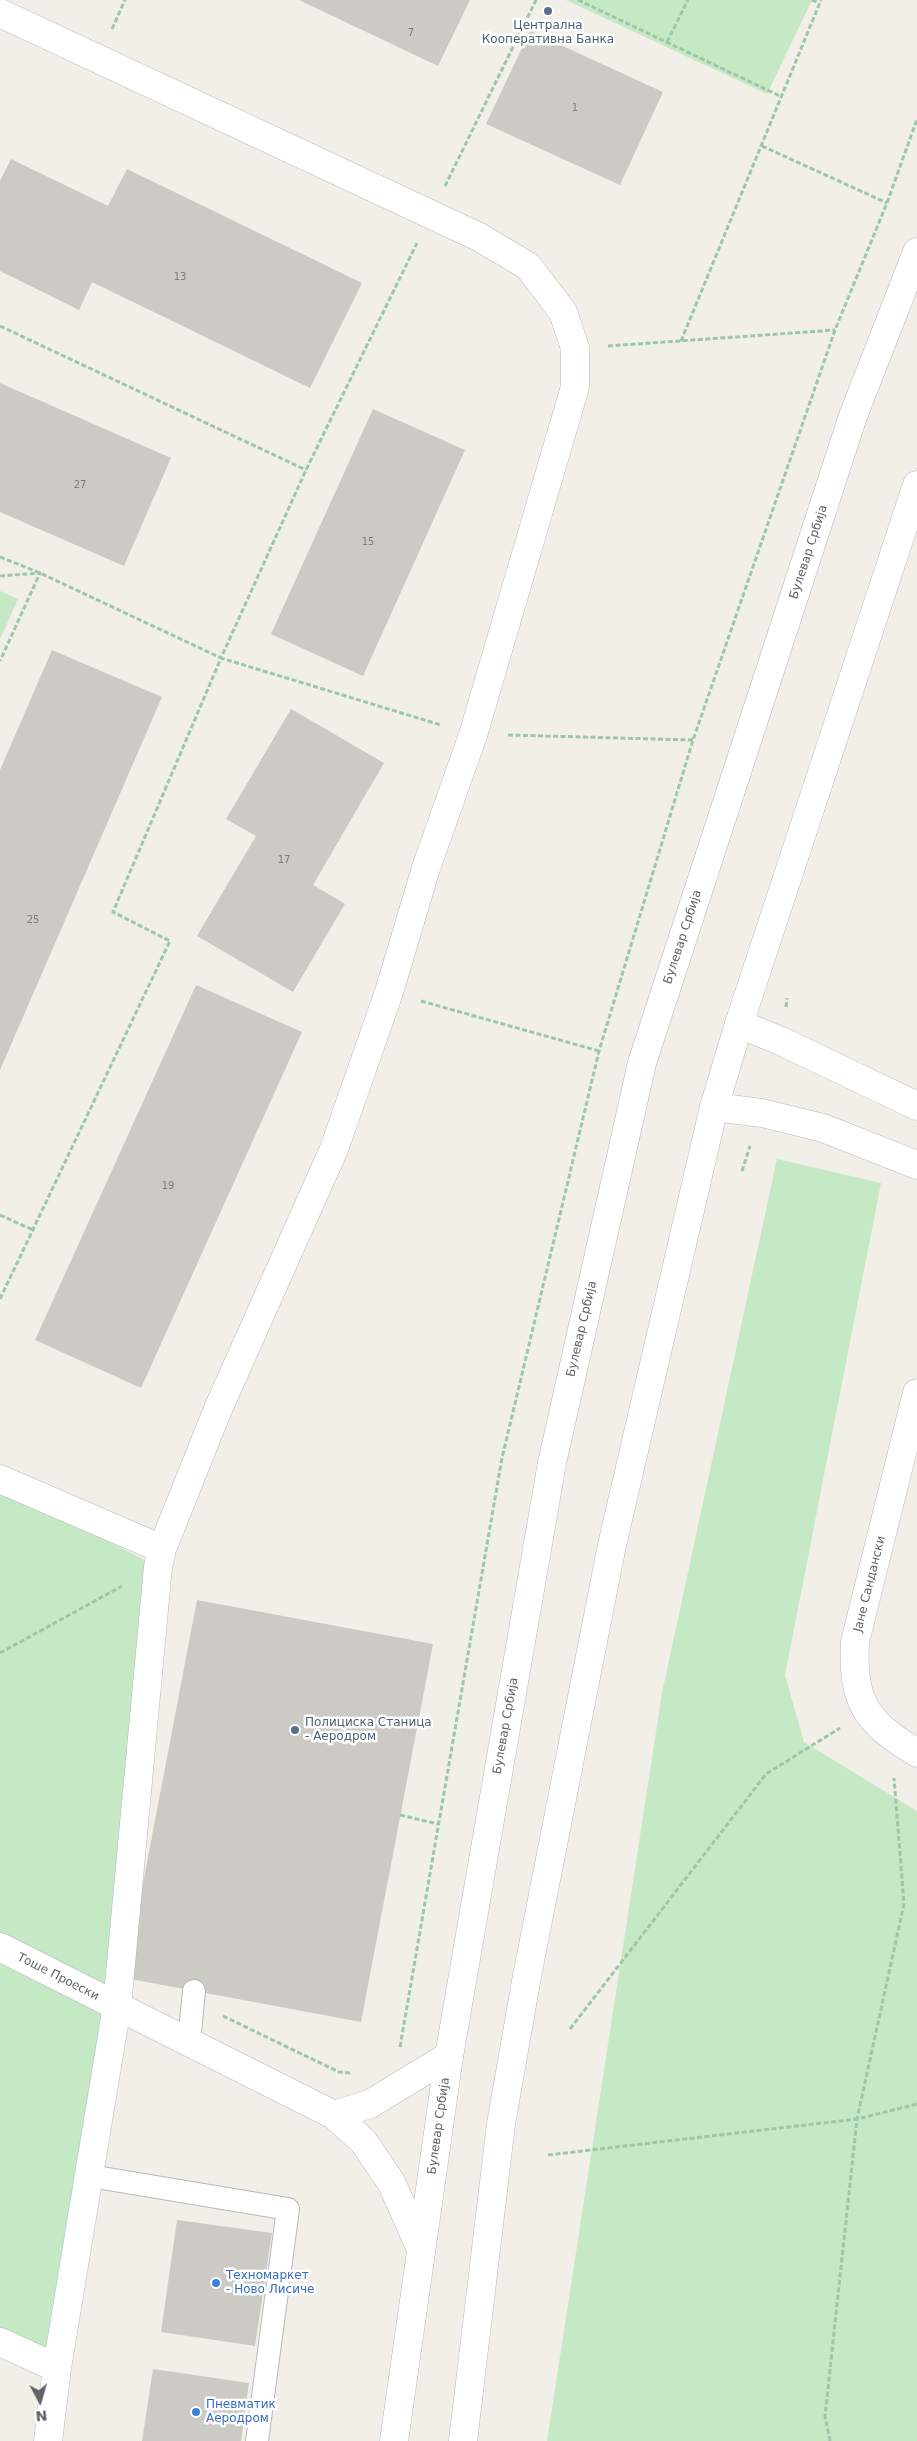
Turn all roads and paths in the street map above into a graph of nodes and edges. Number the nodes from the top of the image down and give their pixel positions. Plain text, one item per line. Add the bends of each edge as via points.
1 (536, 0) edge
2 (578, 0) edge
3 (688, 0) edge
4 (812, 0) edge
5 (820, 2) edge
6 (0, 13) edge
7 (667, 42) junction
8 (782, 97) junction
9 (917, 119) edge
10 (762, 146) junction
11 (887, 203) junction
12 (430, 216) junction
13 (917, 252) edge
14 (0, 326) edge
15 (681, 341) junction
16 (575, 348) junction
17 (306, 470) junction
18 (917, 485) edge
19 (0, 557) edge
20 (40, 573) junction
21 (0, 576) edge
22 (221, 658) junction
23 (0, 661) edge
24 (472, 734) junction
25 (693, 740) dead end
26 (389, 992) junction
27 (739, 1024) junction
28 (599, 1051) dead end
29 (917, 1106) edge
30 (714, 1107) junction
31 (917, 1165) edge
32 (0, 1215) edge
33 (33, 1230) junction
34 (0, 1299) edge
35 (917, 1393) edge
36 (0, 1479) edge
37 (160, 1558) junction
38 (0, 1653) edge
39 (866, 1712) junction
40 (890, 1737) junction
41 (917, 1753) edge
42 (400, 1815) dead end
43 (438, 1824) dead end
44 (0, 1947) edge
45 (194, 1996) joint
46 (117, 2006) junction
47 (570, 2029) dead end
48 (189, 2042) junction
49 (449, 2056) junction
50 (353, 2073) dead end
51 (917, 2104) edge
52 (334, 2115) junction
53 (857, 2119) junction
54 (548, 2155) dead end
55 (90, 2176) junction
56 (421, 2249) junction
57 (0, 2342) edge
58 (57, 2368) junction
59 (48, 2441) edge
60 (257, 2441) edge
61 (394, 2441) edge
62 (463, 2441) edge
63 (830, 2441) edge

1 - 12 path
2 - 7 path
3 - 7 path
4 - 5 path
5 - 8 path
6 - 12 street
7 - 8 path
8 - 10 path
9 - 11 path
10 - 11 path
10 - 15 path
11 - 15 path via 836,330
12 - 16 street via 479,237 528,266 563,312
12 - 17 path
13 - 49 street, Булевар Србија via 853,416 642,1063 552,1463
14 - 17 path
15 - 16 path
16 - 24 street via 575,387
17 - 22 path
18 - 27 street
19 - 20 path
20 - 21 path
20 - 22 path
20 - 23 path
22 - 24 path
22 - 33 path via 113,912 170,941
24 - 25 path
24 - 26 street via 426,868
26 - 28 path
26 - 37 street via 334,1149 218,1409
27 - 29 street
27 - 30 street
30 - 31 street via 762,1112 823,1128
30 - 62 street via 612,1545 527,1976 500,2131
32 - 33 path
33 - 34 path
35 - 39 street, Јане Сандански via 855,1642 858,1686
36 - 37 street
37 - 38 path
37 - 46 street
39 - 40 street, Јане Сандански
39 - 47 path via 766,1774
40 - 41 street, Јане Сандански
40 - 53 path via 904,1904
42 - 43 path
44 - 46 street, Тоше Проески
45 - 48 lane
45 - 50 path via 321,2064 339,2072
46 - 48 street, Тоше Проески
46 - 55 street
48 - 52 street, Тоше Проески
49 - 52 street via 370,2104
49 - 56 street, Булевар Србија
51 - 53 path
52 - 56 street, Тоше Проески via 363,2141 391,2182
53 - 54 path
53 - 63 path via 825,2416
55 - 58 street
55 - 60 lane via 288,2209
56 - 61 street, Булевар Србија
57 - 58 street
58 - 59 street

